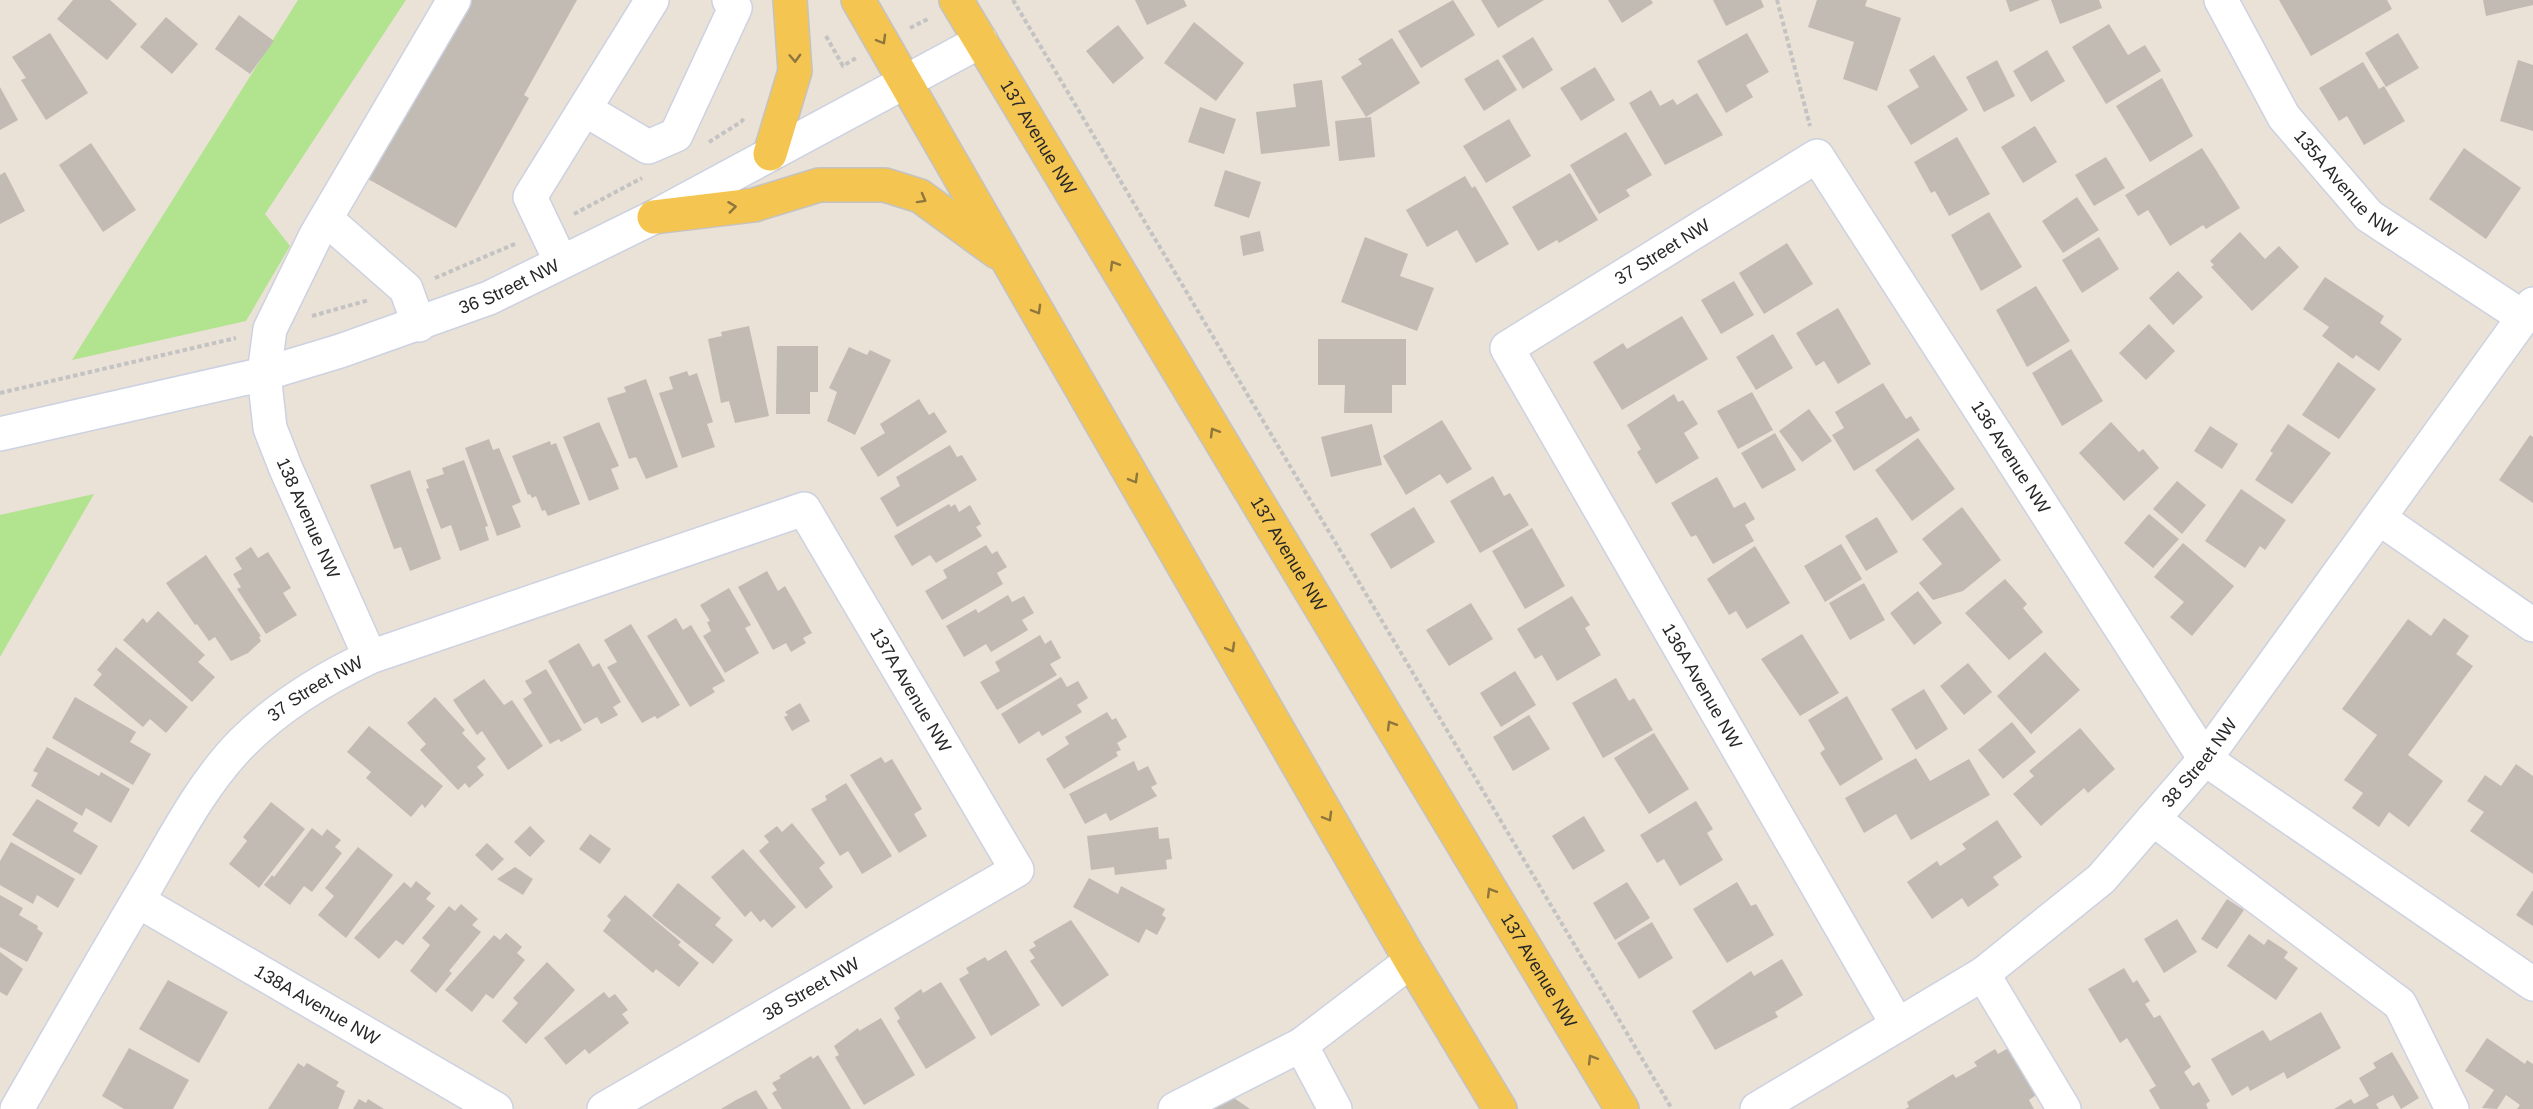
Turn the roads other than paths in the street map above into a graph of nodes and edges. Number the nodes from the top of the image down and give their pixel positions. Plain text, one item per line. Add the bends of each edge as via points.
1 (454, 0) edge
2 (652, 0) edge
3 (729, 0) edge
4 (790, 0) edge
5 (858, 0) edge
6 (956, 0) edge
7 (2221, 0) edge
8 (981, 41) junction
9 (905, 82) junction
10 (586, 110) junction
11 (770, 154) junction
12 (1817, 156) joint
13 (654, 217) junction
14 (326, 219) junction
15 (1008, 259) junction
16 (561, 262) junction
17 (2528, 310) edge
18 (419, 325) junction
19 (1507, 348) joint
20 (264, 374) junction
21 (0, 434) edge
22 (804, 509) joint
23 (2379, 518) junction
24 (2533, 625) edge
25 (370, 657) junction
26 (2205, 759) junction
27 (2152, 819) junction
28 (1017, 870) joint
29 (138, 901) junction
30 (1411, 961) junction
31 (1983, 974) junction
32 (2533, 984) edge
33 (1897, 1024) junction
34 (1301, 1046) junction
35 (17, 1109) edge
36 (496, 1109) edge
37 (604, 1109) edge
38 (1175, 1109) edge
39 (1335, 1109) edge
40 (1500, 1109) edge
41 (1622, 1109) edge
42 (1757, 1109) edge
43 (2064, 1109) edge
44 (2452, 1109) edge

1 - 14 street, 138 Avenue NW
2 - 10 street
3 - 10 street via 735,8 676,135 648,147
4 -> 11 main road via 795,71
5 -> 9 main road
6 - 8 main road, 137 Avenue NW
7 - 17 street, 135A Avenue NW via 2284,117 2369,216
8 - 9 street, 36 Street NW
41 -> 8 main road, 137 Avenue NW
9 - 11 street, 36 Street NW
9 - 15 main road
10 - 16 street via 530,197
11 - 13 street, 36 Street NW
12 - 19 street, 37 Street NW
12 - 26 street, 136 Avenue NW
13 -> 15 main road via 754,205 819,185 885,185 920,196
13 - 16 street, 36 Street NW
14 - 18 street via 406,289
14 - 20 street, 138 Avenue NW via 270,329
15 -> 30 main road
16 - 18 street, 36 Street NW via 489,298
17 - 23 street, 38 Street NW
18 - 20 street, 36 Street NW
19 - 33 street, 136A Avenue NW
20 - 21 street, 36 Street NW
20 - 25 street, 138 Avenue NW via 270,428
22 - 25 street, 37 Street NW
22 - 28 street, 137A Avenue NW
23 - 24 street
23 - 26 street, 38 Street NW
25 - 29 street, 37 Street NW via 297,696 242,743 215,776
26 - 27 street, 38 Street NW
26 - 32 street
27 - 31 street, 38 Street NW via 2101,879
27 - 44 street via 2400,1004
28 - 37 street, 38 Street NW
29 - 35 street, 37 Street NW
29 - 36 street, 138A Avenue NW
30 - 34 street
30 - 40 main road
31 - 33 street, 38 Street NW
31 - 43 street
33 - 42 street, 38 Street NW
34 - 38 street
34 - 39 street

